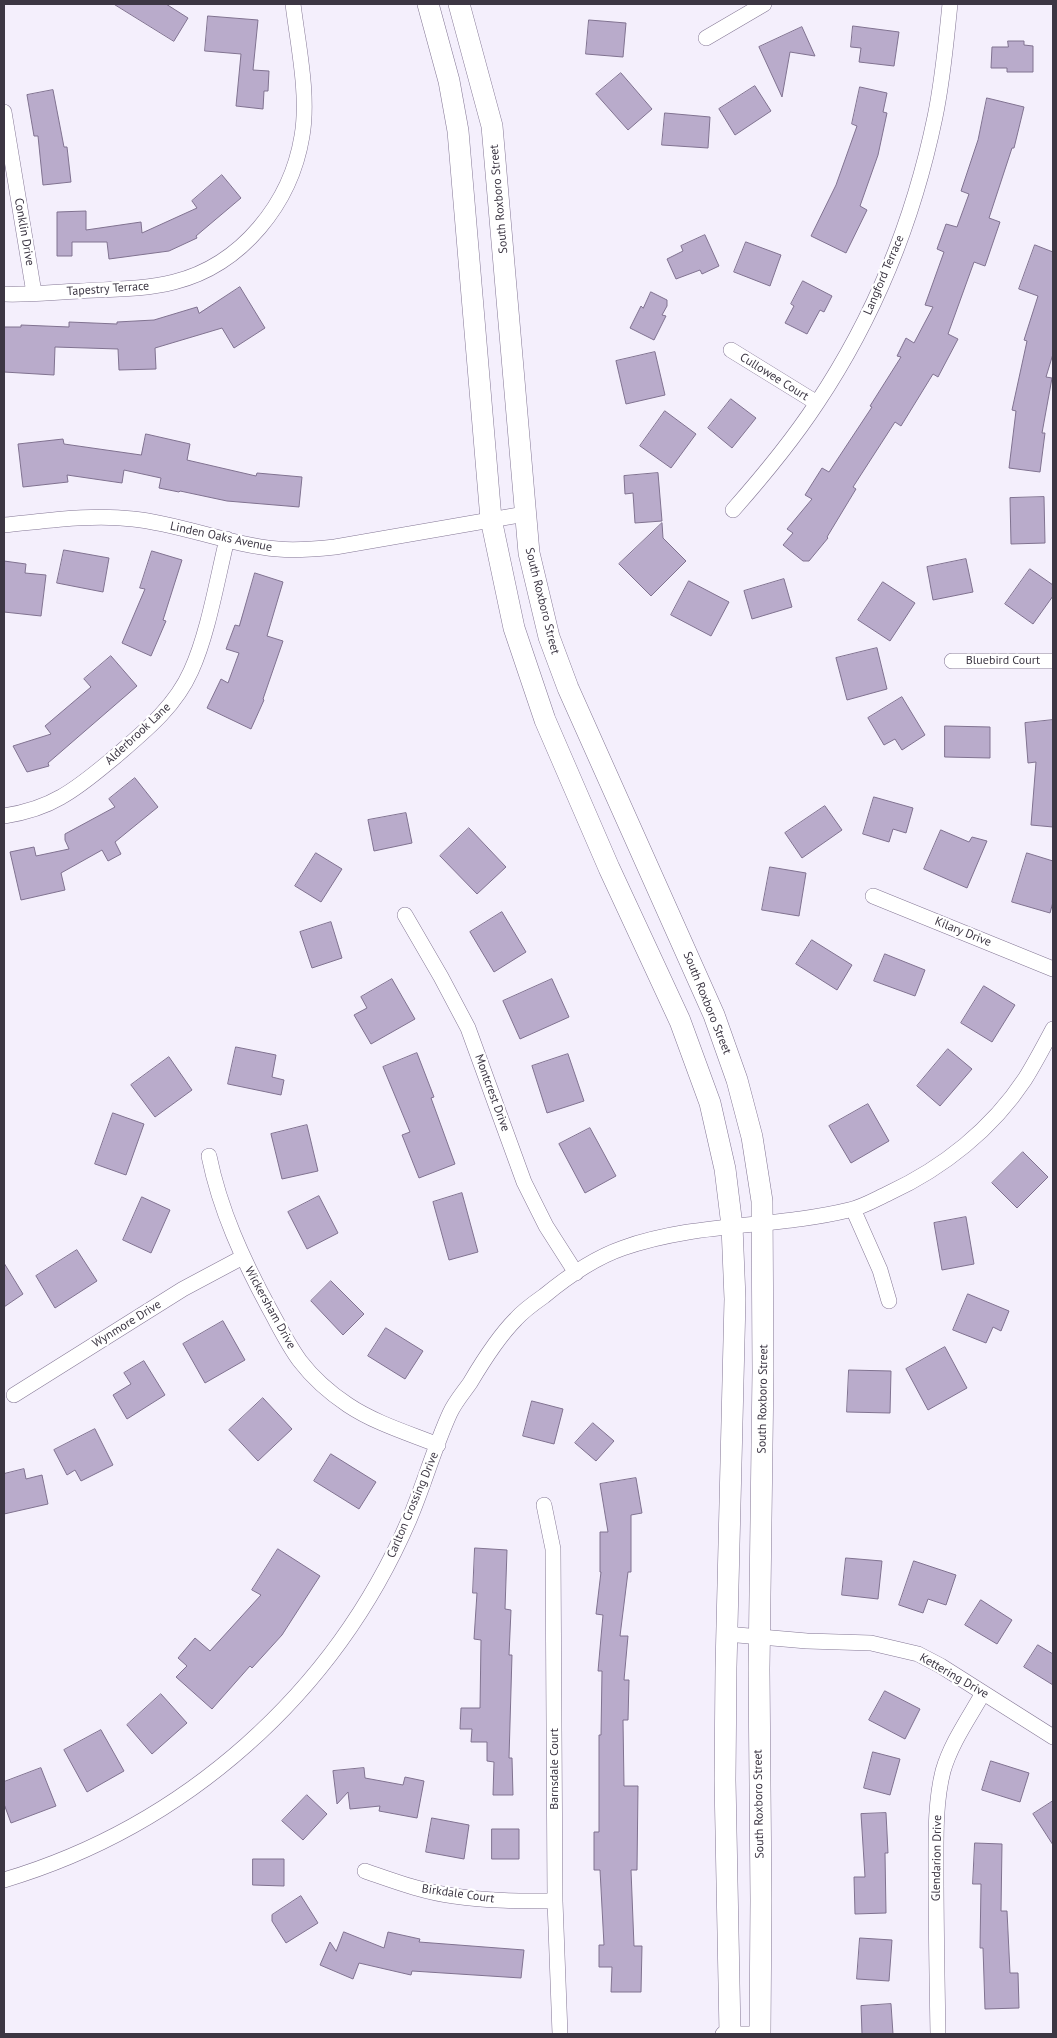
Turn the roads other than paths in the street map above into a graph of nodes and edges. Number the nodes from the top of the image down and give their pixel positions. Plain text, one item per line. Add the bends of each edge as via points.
1 (293, 4) edge
2 (428, 4) edge
3 (459, 4) edge
4 (764, 4) edge
5 (950, 4) edge
6 (706, 38) dead end
7 (4, 112) edge
8 (34, 293) junction
9 (4, 294) edge
10 (731, 350) dead end
11 (817, 403) junction
12 (733, 510) dead end
13 (525, 514) junction
14 (491, 519) junction
15 (4, 525) edge
16 (227, 539) junction
17 (952, 661) dead end
18 (1053, 661) edge
19 (4, 816) edge
20 (874, 896) dead end
21 (405, 915) dead end
22 (1053, 969) edge
23 (1053, 1029) edge
24 (209, 1156) dead end
25 (853, 1209) junction
26 (763, 1223) junction
27 (732, 1226) junction
28 (243, 1257) junction
29 (576, 1273) junction
30 (890, 1300) dead end
31 (14, 1395) dead end
32 (438, 1446) junction
33 (544, 1505) dead end
34 (726, 1634) junction
35 (759, 1636) junction
36 (983, 1693) junction
37 (1053, 1737) edge
38 (365, 1871) dead end
39 (4, 1880) edge
40 (555, 1901) junction
41 (560, 2034) edge
42 (723, 2034) edge
43 (730, 2034) edge
44 (760, 2034) edge
45 (938, 2034) edge

1 - 8 street, Tapestry Terrace via 303,91 302,135 287,186 272,213 251,237 223,260 175,282 146,288
2 - 14 street via 449,81 458,131
3 - 13 street, South Roxboro Street via 492,126
4 - 6 street
5 - 11 street, Langford Terrace via 936,116 909,216 870,311
7 - 8 street, Conklin Drive
8 - 9 street, Tapestry Terrace
10 - 11 street, Cullowee Court
11 - 12 street, Langford Terrace via 779,457
13 - 14 street, Linden Oaks Avenue
13 - 26 street, South Roxboro Street via 529,554 547,628 568,688 714,1014 737,1080 752,1137
14 - 16 street, Linden Oaks Avenue via 309,550 278,549
14 - 27 street via 514,628 545,720 680,1021 710,1103 725,1169
15 - 16 street, Linden Oaks Avenue via 76,518 133,519
16 - 19 street, Alderbrook Lane via 198,652 183,688 170,705 148,729 61,798
17 - 18 street, Bluebird Court
20 - 22 street, Kilary Drive
21 - 29 street, Montcrest Drive via 468,1028 524,1182 546,1226
23 - 25 street, Carlton Crossing Drive via 1024,1080 979,1134 915,1181
24 - 28 street, Wickersham Drive via 223,1207
25 - 26 street, Carlton Crossing Drive
25 - 30 street
26 - 27 street, Carlton Crossing Drive
26 - 35 street, South Roxboro Street
27 - 29 street, Carlton Crossing Drive via 624,1247
27 - 34 street via 735,1299
28 - 31 street, Wynmore Drive via 183,1290
28 - 32 street, Wickersham Drive via 289,1345 323,1386 372,1419
29 - 32 street, Carlton Crossing Drive via 516,1319 451,1411
32 - 39 street, Carlton Crossing Drive via 409,1521 364,1608 335,1651 264,1731 197,1786 139,1824 87,1850
33 - 40 street, Barnsdale Court via 553,1549
34 - 35 street, Kettering Drive
34 - 43 street
35 - 36 street, Kettering Drive via 871,1642 918,1654
35 - 44 street, South Roxboro Street
36 - 37 street, Kettering Drive
36 - 45 street, Glendarion Drive via 954,1744 941,1783 936,1824
38 - 40 street, Birkdale Court via 416,1888 454,1896
40 - 41 street, Barnsdale Court
42 - 43 street
43 - 44 street

